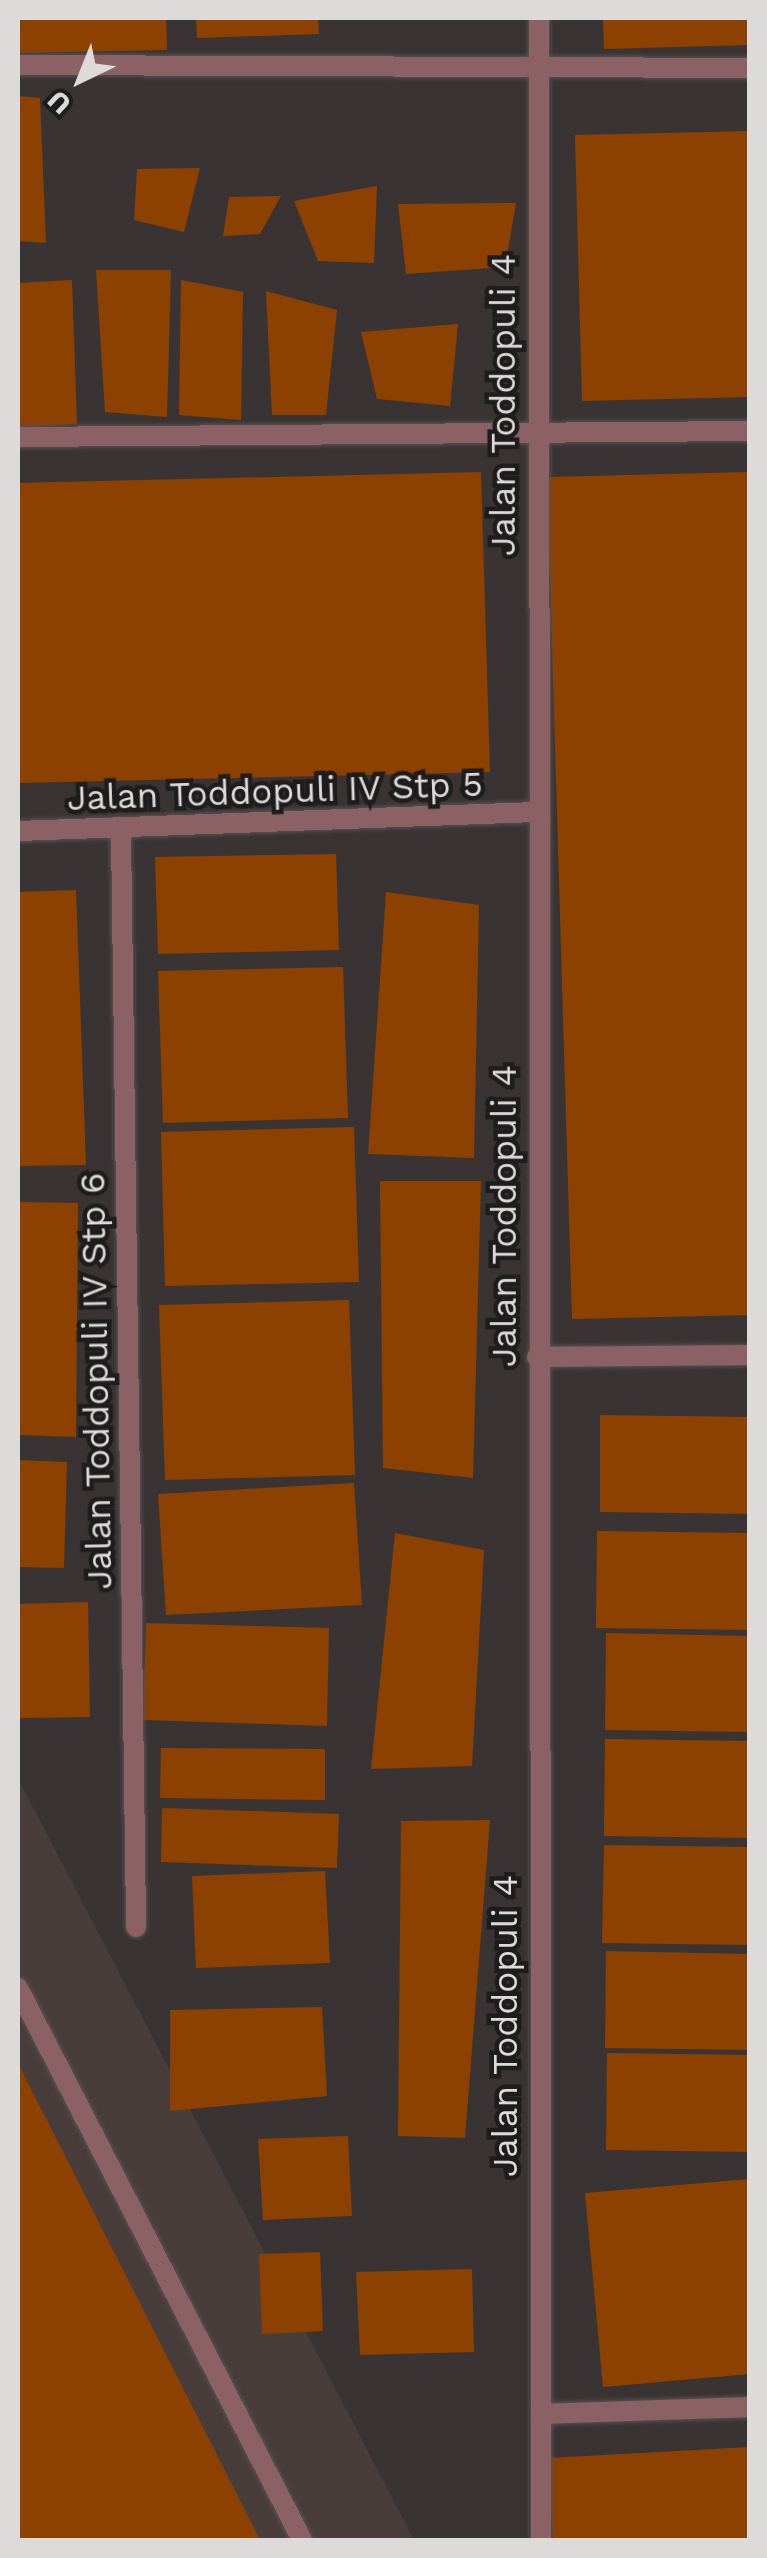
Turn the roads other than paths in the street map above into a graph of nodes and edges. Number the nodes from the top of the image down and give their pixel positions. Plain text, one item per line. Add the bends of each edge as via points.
1 (540, 18) edge
2 (538, 62) junction
3 (18, 65) edge
4 (750, 68) edge
5 (534, 426) junction
6 (750, 431) edge
7 (18, 437) edge
8 (536, 812) junction
9 (18, 831) edge
10 (121, 834) junction
11 (750, 1356) edge
12 (536, 1357) junction
13 (136, 1927) dead end
14 (18, 1988) edge
15 (750, 2406) edge
16 (541, 2414) junction
17 (302, 2540) edge
18 (541, 2540) edge

1 - 2 street, Jalan Toddopuli 4
2 - 3 street
2 - 4 street
2 - 5 street, Jalan Toddopuli 4
5 - 6 street
5 - 7 street
5 - 8 street, Jalan Toddopuli 4
8 - 10 street, Jalan Toddopuli IV Stp 5
8 - 12 street, Jalan Toddopuli 4
9 - 10 street, Jalan Toddopuli IV Stp 5
10 - 13 street, Jalan Toddopuli IV Stp 6
11 - 12 street
12 - 16 street, Jalan Toddopuli 4
14 - 17 street
15 - 16 street
16 - 18 street, Jalan Toddopuli 4

